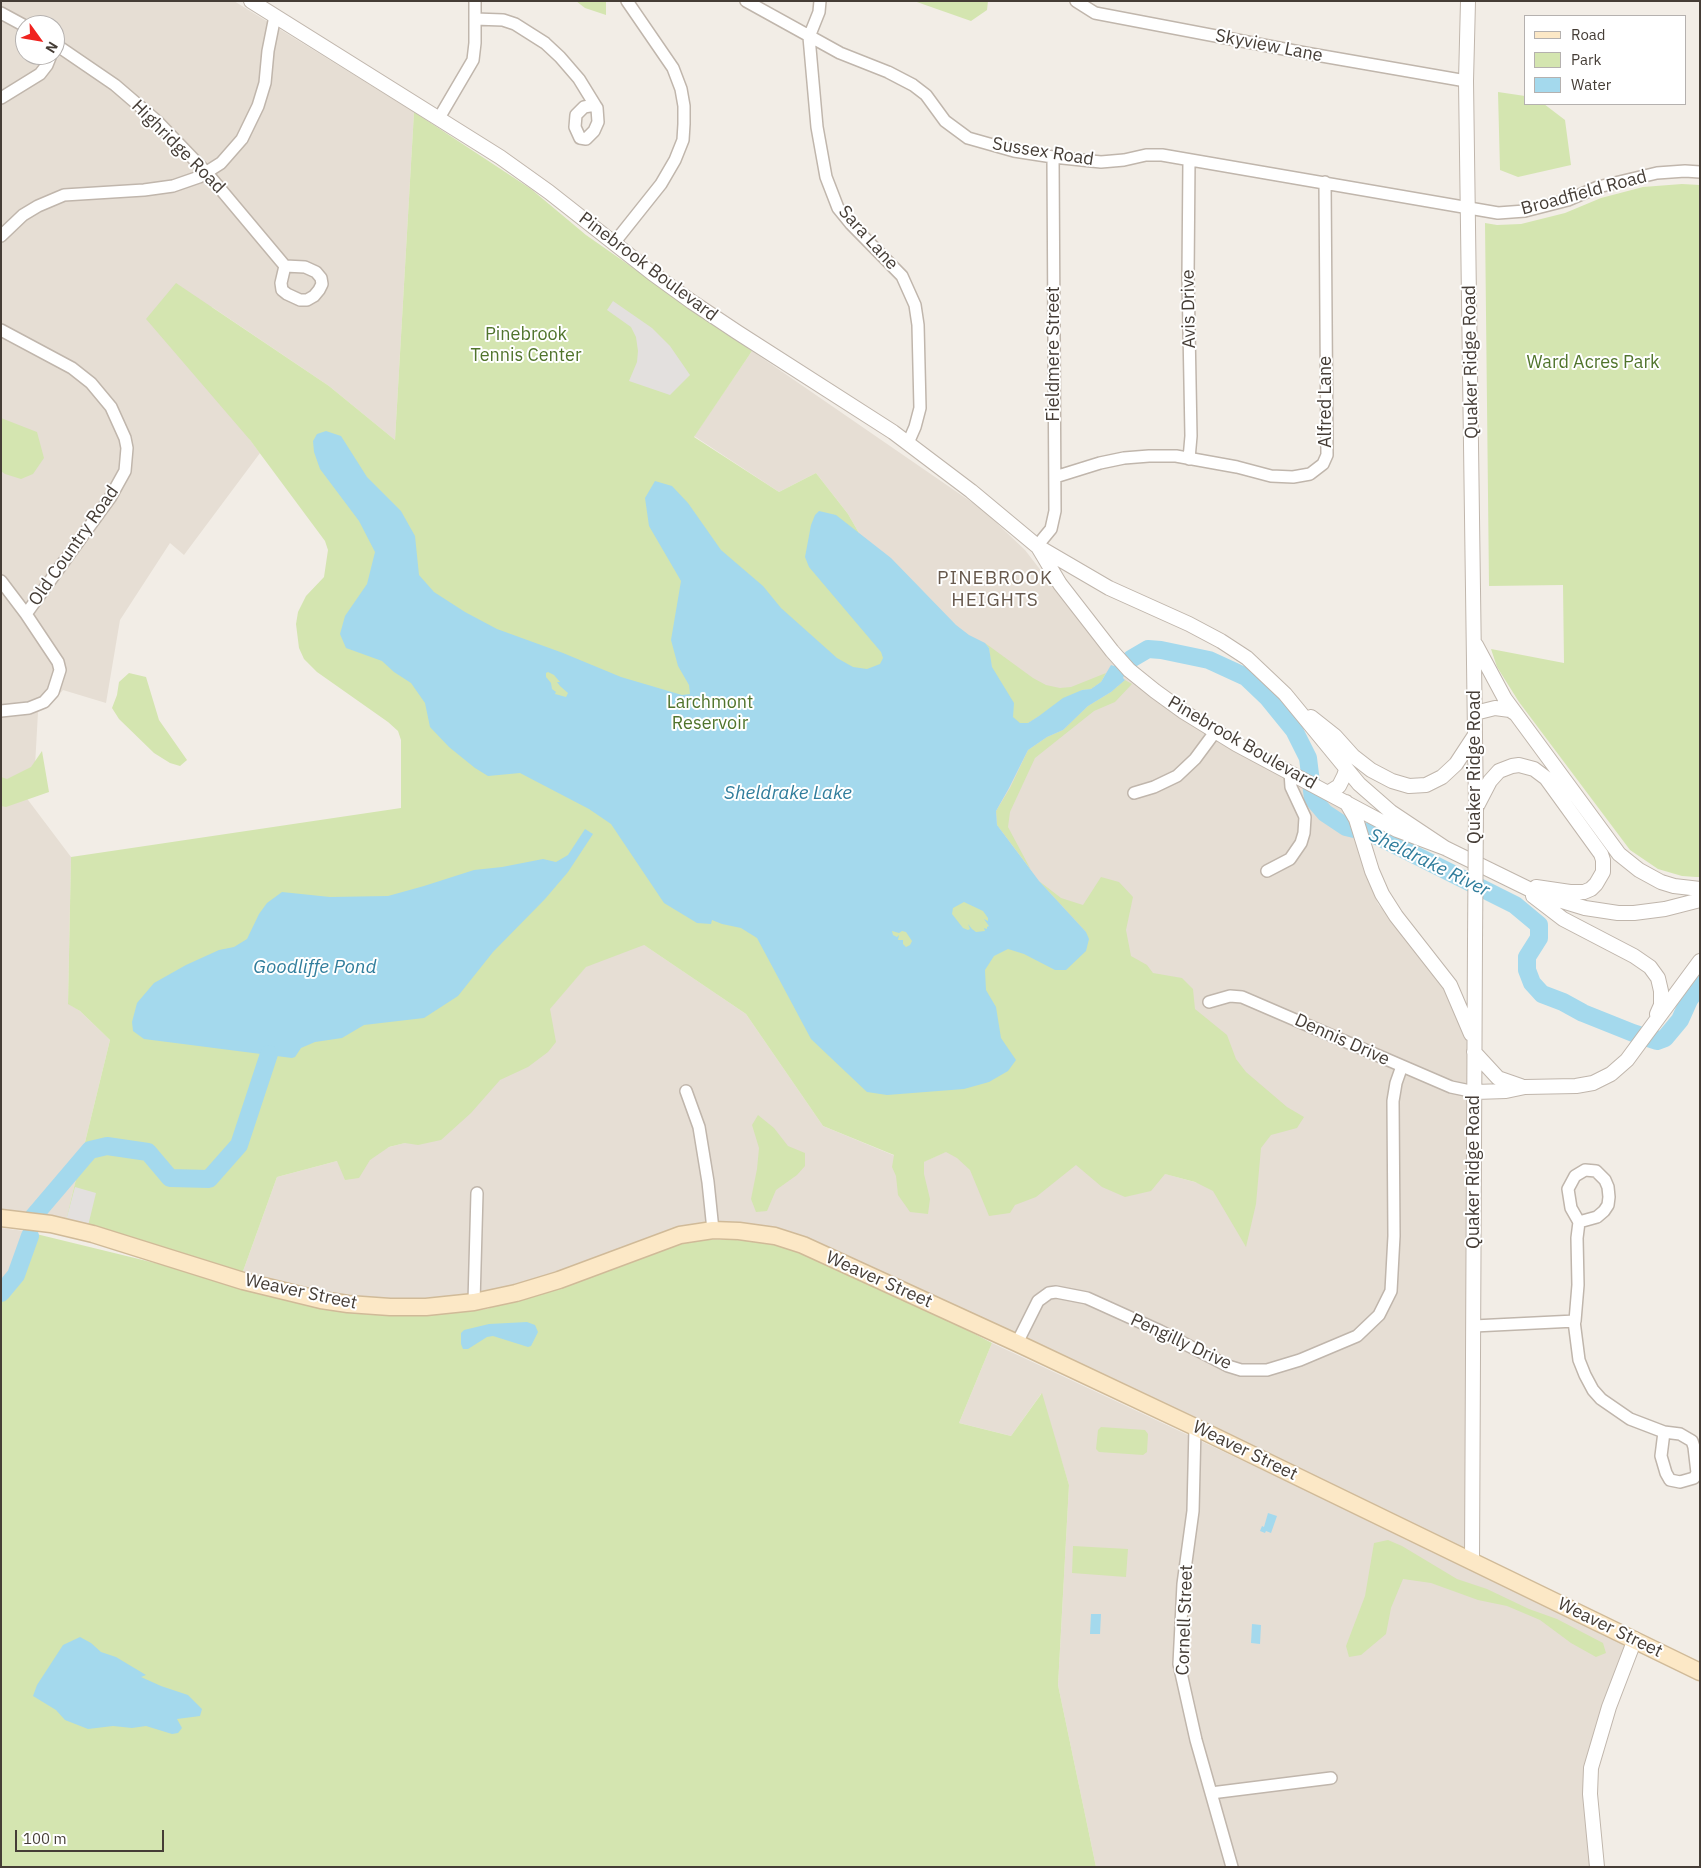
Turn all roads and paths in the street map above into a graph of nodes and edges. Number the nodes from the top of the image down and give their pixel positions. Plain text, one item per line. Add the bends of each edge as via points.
1 (251, 1) edge
2 (474, 1) edge
3 (627, 1) edge
4 (746, 1) edge
5 (820, 1) edge
6 (1076, 1) edge
7 (1468, 1) edge
8 (1, 13) edge
9 (275, 16) junction
10 (475, 19) junction
11 (15, 21) edge
12 (809, 37) junction
13 (65, 51) edge
14 (47, 65) edge
15 (1466, 80) junction
16 (1, 98) edge
17 (596, 106) dead end
18 (439, 118) junction
19 (1053, 157) junction
20 (1189, 160) junction
21 (1700, 172) edge
22 (207, 173) junction
23 (1325, 182) junction
24 (1468, 207) junction
25 (1, 236) edge
26 (614, 243) junction
27 (285, 266) dead end
28 (1, 330) edge
29 (908, 443) junction
30 (1189, 459) junction
31 (1055, 477) junction
32 (1037, 546) junction
33 (1, 581) edge
34 (26, 614) junction
35 (1474, 640) junction
36 (1293, 704) junction
37 (1, 711) edge
38 (1475, 713) junction
39 (1516, 714) junction
40 (1215, 732) junction
41 (1475, 734) junction
42 (1346, 770) junction
43 (1296, 776) junction
44 (1323, 790) junction
45 (1134, 793) dead end
46 (1346, 802) junction
47 (1476, 808) junction
48 (1445, 848) junction
49 (1267, 871) dead end
50 (1518, 884) junction
51 (1700, 889) edge
52 (1700, 900) edge
53 (1700, 961) edge
54 (1209, 1002) dead end
55 (1654, 1022) junction
56 (1474, 1047) junction
57 (1402, 1066) junction
58 (1525, 1087) junction
59 (686, 1091) dead end
60 (1474, 1092) junction
61 (476, 1193) dead end
62 (1, 1218) edge
63 (1579, 1222) junction
64 (713, 1230) junction
65 (474, 1302) junction
66 (1574, 1321) junction
67 (1474, 1326) junction
68 (1017, 1343) junction
69 (1195, 1427) junction
70 (1664, 1432) junction
71 (1472, 1562) junction
72 (1635, 1639) junction
73 (1700, 1672) edge
74 (1331, 1778) dead end
75 (1211, 1793) junction
76 (1232, 1867) edge
77 (1597, 1867) edge

1 - 9 street, Pinebrook Boulevard
2 - 10 street
3 - 26 street via 673,68 681,89 684,124 683,140 661,184
4 - 12 street, Sussex Road
5 - 12 street, Sara Lane
6 - 15 street, Skyview Lane via 1095,13 1305,54
7 - 15 street, Quaker Ridge Road
8 - 11 street
9 - 18 street, Pinebrook Boulevard
9 - 22 street via 265,83 254,117 235,148
10 - 17 street via 515,24 545,43 579,78
10 - 18 street via 473,60
12 - 19 street, Sussex Road via 913,85 926,95 945,121 968,138 1014,151
12 - 29 street, Sara Lane via 817,126 826,177 838,208 902,276 915,305 920,408
13 - 22 street, Highridge Road via 115,85 158,122
14 - 16 street via 40,74
15 - 24 street, Quaker Ridge Road
18 - 26 street, Pinebrook Boulevard via 526,175
19 - 20 street, Sussex Road via 1101,162 1146,154
19 - 31 street, Fieldmere Street
20 - 23 street, Sussex Road
20 - 30 street, Avis Drive
21 - 24 street, Broadfield Road via 1656,173 1598,187 1568,200 1525,211 1498,213
22 - 25 street via 159,188 64,195 23,215
22 - 27 street, Highridge Road
23 - 24 street, Sussex Road
23 - 30 street, Alfred Lane via 1326,456 1323,464 1310,474 1293,477 1271,476
24 - 35 street, Quaker Ridge Road
26 - 29 street, Pinebrook Boulevard via 710,314
28 - 34 street, Old Country Road via 72,368 91,383 111,407 127,448 125,471 110,498
29 - 32 street, Pinebrook Boulevard
30 - 31 street, Alfred Lane via 1176,456 1124,458 1100,462
31 - 32 street, Fieldmere Street via 1054,523
32 - 36 street, Pinebrook Boulevard via 1109,588 1228,645 1257,666
32 - 40 street, Pinebrook Boulevard via 1060,584 1120,661 1170,703
33 - 34 street
34 - 37 street via 60,670 53,692 44,702 29,708
35 - 38 street, Quaker Ridge Road
35 - 39 street via 1497,686
36 - 41 street via 1335,736 1352,756 1401,785 1426,785 1442,777 1456,764
36 - 42 street, Pinebrook Boulevard
38 - 39 street via 1495,708
38 - 41 street, Quaker Ridge Road
39 - 51 street via 1619,854 1638,870 1661,882
40 - 43 street, Pinebrook Boulevard
40 - 45 street via 1195,759 1176,776
41 - 47 street, Quaker Ridge Road
42 - 44 street via 1339,786
42 - 48 street, Pinebrook Boulevard via 1379,803
43 - 44 street, Pinebrook Boulevard
43 - 49 street via 1291,787 1305,818 1304,834 1290,859
44 - 46 street, Pinebrook Boulevard
46 - 48 street, Pinebrook Boulevard via 1398,830
46 - 56 street via 1356,819 1376,882 1389,906 1450,985
47 - 50 street via 1499,771 1519,765 1534,769 1546,778 1601,854 1604,866 1600,878 1584,892
47 - 56 street, Quaker Ridge Road, bridge
48 - 50 street, Pinebrook Boulevard
50 - 52 street, Pinebrook Boulevard via 1568,904 1618,913 1657,910
50 - 55 street via 1563,919 1650,967 1658,978 1661,991 1661,1005
53 - 55 street
54 - 57 street, Dennis Drive via 1242,996
55 - 58 street via 1611,1074 1593,1083 1576,1086
56 - 58 street via 1498,1078
56 - 60 street, Quaker Ridge Road
57 - 60 street, Dennis Drive via 1451,1088
57 - 68 street, Pengilly Drive via 1394,1101 1391,1291 1379,1315 1357,1336 1267,1370 1242,1370 1087,1298 1056,1292 1038,1301
58 - 60 street
59 - 64 street via 699,1127
60 - 67 street, Quaker Ridge Road
61 - 65 street
62 - 65 main road, Weaver Street via 51,1224 93,1234 243,1281 320,1300 390,1308
63 - 63 street via 1597,1217 1608,1205 1608,1187 1596,1171 1585,1170 1575,1176 1568,1189 1571,1208
63 - 66 street
64 - 65 main road, Weaver Street via 680,1235 559,1280
64 - 68 main road, Weaver Street via 760,1233 803,1245
66 - 67 street
66 - 70 street via 1580,1360 1593,1390 1630,1419
67 - 71 street, Quaker Ridge Road
68 - 69 main road, Weaver Street
69 - 71 main road, Weaver Street
69 - 75 street, Cornell Street via 1193,1511 1179,1664
70 - 70 street via 1661,1456 1670,1480 1680,1482 1694,1478 1698,1473 1692,1441 1680,1434
71 - 72 main road, Weaver Street
72 - 73 main road, Weaver Street
72 - 77 street via 1609,1707 1591,1768 1590,1794
74 - 75 street
75 - 76 street, Cornell Street

